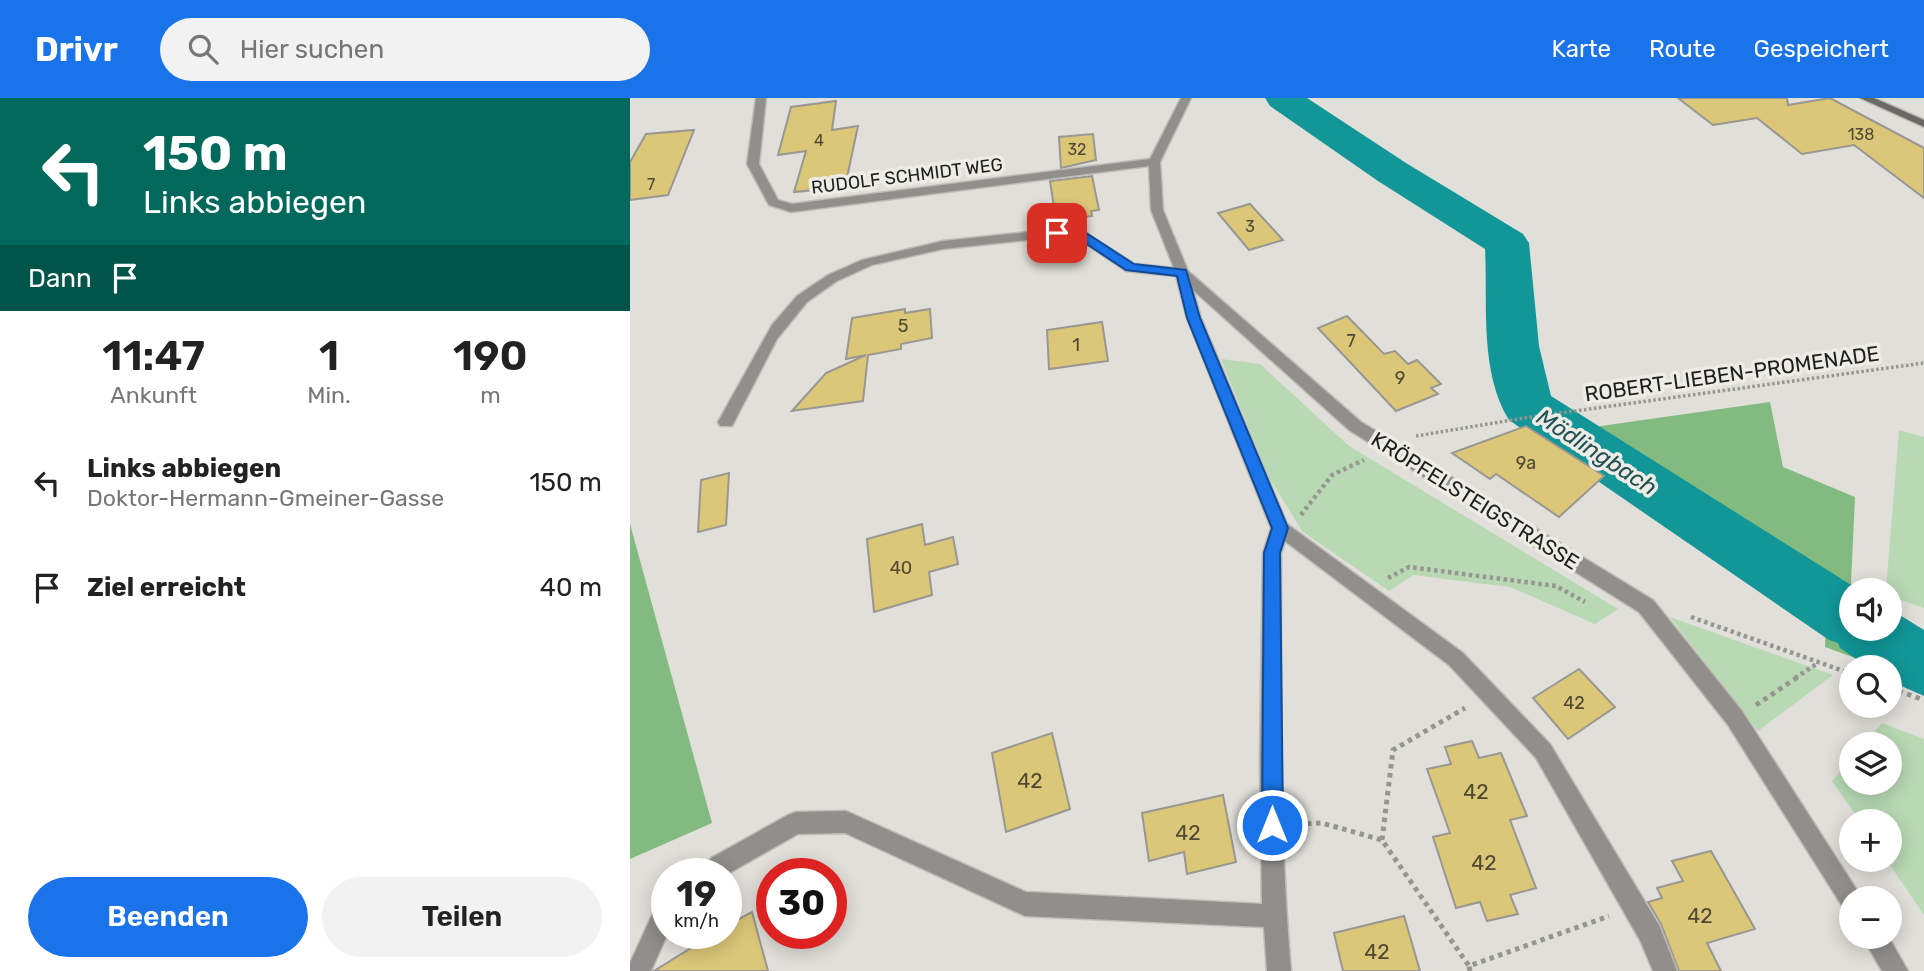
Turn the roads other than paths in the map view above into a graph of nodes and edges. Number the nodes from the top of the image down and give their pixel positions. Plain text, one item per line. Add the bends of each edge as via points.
1 (761, 98) edge
2 (1186, 98) edge
3 (1865, 98) edge
4 (1924, 124) edge
5 (1154, 162) junction
6 (1182, 273) junction
7 (726, 422) dead end
8 (1280, 528) junction
9 (737, 858) edge
10 (1842, 886) edge
11 (1274, 916) junction
12 (651, 944) edge
13 (1882, 949) edge
14 (639, 971) edge
15 (1279, 971) edge
16 (1665, 971) edge
17 (1896, 971) edge

1 - 5 street, RUDOLF SCHMIDT WEG via 753,164 774,202 791,208
2 - 5 street
3 - 4 main road
5 - 6 street, KRÖPFELSTEIGSTRASSE via 1157,210
6 - 7 street via 1130,268 1082,236 1057,233 902,252 865,264 804,297 778,327
6 - 8 street via 1194,318
6 - 10 street, KRÖPFELSTEIGSTRASSE via 1355,426 1374,449 1646,606 1735,718
8 - 11 street via 1272,553
8 - 16 street via 1456,659 1543,751 1650,934
9 - 11 street via 796,823 846,822 1025,904
11 - 15 street
12 - 14 street
13 - 17 street

